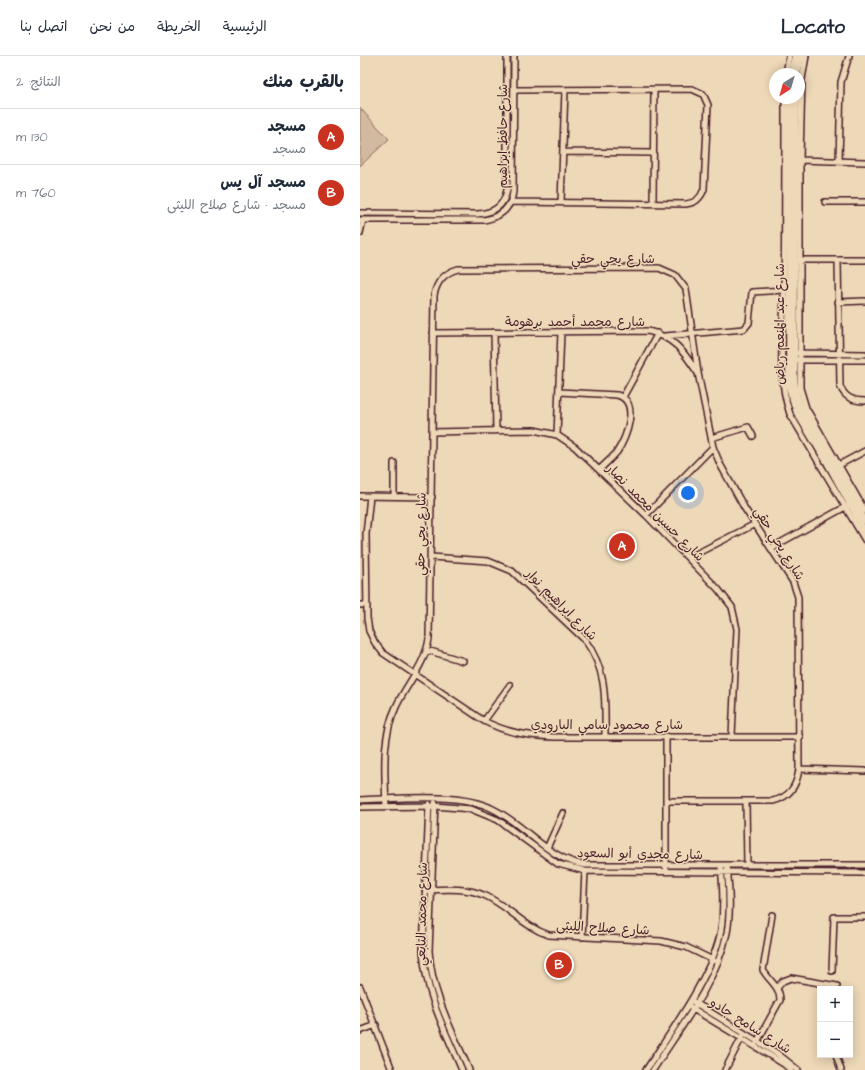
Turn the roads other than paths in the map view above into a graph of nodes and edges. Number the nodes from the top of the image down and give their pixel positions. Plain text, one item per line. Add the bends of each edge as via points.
1 (507, 56) edge
2 (514, 56) edge
3 (789, 56) edge
4 (795, 56) edge
5 (800, 56) edge
6 (806, 56) edge
7 (849, 56) edge
8 (787, 68) edge
9 (792, 68) edge
10 (798, 68) edge
11 (514, 90) junction
12 (565, 90) junction
13 (654, 90) junction
14 (786, 104) edge
15 (790, 104) edge
16 (796, 104) edge
17 (507, 146) junction
18 (514, 146) junction
19 (563, 152) junction
20 (653, 153) junction
21 (792, 160) junction
22 (839, 161) junction
23 (865, 162) edge
24 (511, 202) junction
25 (562, 202) junction
26 (826, 202) dead end
27 (865, 202) edge
28 (653, 203) junction
29 (360, 213) edge
30 (447, 214) junction
31 (362, 220) edge
32 (448, 221) junction
33 (360, 233) edge
34 (799, 260) junction
35 (838, 260) junction
36 (865, 260) edge
37 (784, 290) junction
38 (865, 301) edge
39 (838, 302) junction
40 (786, 319) junction
41 (494, 332) junction
42 (562, 332) junction
43 (433, 333) junction
44 (658, 333) junction
45 (694, 334) junction
46 (664, 336) junction
47 (782, 353) junction
48 (839, 353) junction
49 (865, 354) edge
50 (795, 356) junction
51 (782, 360) junction
52 (839, 360) junction
53 (865, 360) edge
54 (698, 373) junction
55 (559, 392) junction
56 (787, 392) junction
57 (623, 397) junction
58 (865, 401) edge
59 (496, 430) junction
60 (432, 432) junction
61 (557, 435) junction
62 (753, 436) dead end
63 (711, 438) junction
64 (713, 447) junction
65 (865, 451) edge
66 (394, 463) dead end
67 (839, 465) junction
68 (599, 470) junction
69 (360, 496) edge
70 (370, 496) junction
71 (394, 496) junction
72 (432, 497) junction
73 (848, 506) junction
74 (865, 511) edge
75 (646, 515) junction
76 (865, 520) edge
77 (755, 524) junction
78 (865, 531) edge
79 (865, 540) edge
80 (771, 548) junction
81 (431, 557) junction
82 (688, 558) junction
83 (360, 605) edge
84 (367, 605) junction
85 (427, 650) junction
86 (463, 661) dead end
87 (415, 675) junction
88 (510, 685) dead end
89 (484, 721) junction
90 (605, 736) junction
91 (666, 736) junction
92 (732, 736) junction
93 (800, 737) junction
94 (799, 770) junction
95 (865, 771) edge
96 (429, 799) junction
97 (435, 799) junction
98 (360, 800) edge
99 (385, 800) junction
100 (666, 801) junction
101 (746, 802) junction
102 (429, 806) junction
103 (435, 806) junction
104 (360, 807) edge
105 (386, 807) junction
106 (563, 813) dead end
107 (547, 848) junction
108 (666, 865) junction
109 (747, 865) junction
110 (852, 865) junction
111 (865, 865) edge
112 (721, 866) junction
113 (727, 866) junction
114 (585, 871) junction
115 (666, 872) junction
116 (722, 873) junction
117 (728, 873) junction
118 (852, 873) junction
119 (865, 873) edge
120 (425, 890) junction
121 (431, 890) junction
122 (772, 915) dead end
123 (865, 917) edge
124 (582, 938) junction
125 (712, 959) junction
126 (718, 962) junction
127 (832, 970) dead end
128 (837, 986) dead end
129 (360, 987) edge
130 (777, 988) junction
131 (692, 1004) junction
132 (376, 1025) junction
133 (360, 1031) edge
134 (742, 1036) junction
135 (757, 1042) junction
136 (837, 1058) edge
137 (392, 1070) edge
138 (462, 1070) edge
139 (469, 1070) edge
140 (646, 1070) edge
141 (653, 1070) edge
142 (725, 1070) edge
143 (791, 1070) edge
144 (798, 1070) edge
145 (842, 1070) edge

1 - 17 street, شارع حافظ إبراهيم
2 - 11 street, شارع حافظ إبراهيم
3 - 8 street
4 - 9 street
5 - 10 street
6 - 21 street
7 - 22 street via 841,82
11 - 12 street
11 - 18 street, شارع حافظ إبراهيم
12 - 13 street
12 - 19 street
13 - 20 street
13 - 28 street via 695,90 703,94 708,105 702,195 689,204
14 - 21 street
15 - 21 street, شارع عبد المنعم رياض
16 - 21 street, شارع عبد المنعم رياض
17 - 18 street
17 - 30 street, شارع حافظ إبراهيم via 507,190 503,203 483,214
18 - 24 street, شارع حافظ إبراهيم
19 - 20 street
19 - 25 street
20 - 28 street
21 - 22 street
21 - 34 street
21 - 37 street
21 - 40 street, شارع عبد المنعم رياض
21 - 50 street, شارع عبد المنعم رياض
22 - 23 street
24 - 25 street
24 - 32 street, شارع حافظ إبراهيم via 504,212 491,219
25 - 28 street
26 - 27 street
29 - 30 street, شارع حافظ إبراهيم
30 - 32 street
31 - 32 street, شارع حافظ إبراهيم
31 - 33 street
34 - 35 street
34 - 50 street
35 - 36 street
35 - 39 street
37 - 40 street
37 - 45 street via 752,292 750,323 744,329
38 - 39 street
39 - 48 street
40 - 47 street
40 - 50 street, شارع عبد المنعم رياض
41 - 42 street, شارع محمد أحمد برهومة
41 - 43 street, شارع محمد أحمد برهومة
41 - 59 street
42 - 44 street, شارع محمد أحمد برهومة
42 - 55 street
43 - 45 street, شارع يحي حقي via 435,288 444,275 458,269 658,268 675,275 686,289
43 - 60 street, شارع يحي حقي
44 - 46 street, شارع محمد أحمد برهومة
44 - 57 street
45 - 46 street
45 - 54 street, شارع يحي حقي
46 - 54 street, شارع محمد أحمد برهومة via 682,350
47 - 50 street
47 - 51 street
48 - 49 street
48 - 50 street
48 - 52 street
50 - 51 street
50 - 52 street
50 - 56 street, شارع عبد المنعم رياض
50 - 67 street via 806,408
50 - 76 street, شارع عبد المنعم رياض via 794,386 800,408
51 - 56 street
52 - 53 street
52 - 58 street via 842,392 851,400
54 - 63 street, شارع يحي حقي
55 - 57 street
55 - 61 street
56 - 73 street, شارع عبد المنعم رياض via 828,464
57 - 68 street via 629,403 631,412 622,440 617,451
59 - 60 street, شارع حسين محمد نصار
59 - 61 street, شارع حسين محمد نصار via 534,430
60 - 72 street, شارع يحي حقي
61 - 68 street, شارع حسين محمد نصار via 575,446
62 - 63 street via 748,427
63 - 64 street, شارع يحي حقي
64 - 75 street
64 - 77 street, شارع يحي حقي via 728,479
65 - 67 street
66 - 71 street
67 - 74 street
68 - 75 street, شارع حسين محمد نصار
69 - 70 street
70 - 71 street
70 - 84 street, شارع محمود سامي البارودي via 366,534
71 - 72 street
72 - 81 street, شارع يحي حقي
73 - 78 street, شارع عبد المنعم رياض
73 - 79 street
73 - 80 street
75 - 82 street, شارع حسين محمد نصار
77 - 80 street, شارع يحي حقي
77 - 82 street
80 - 93 street, شارع يحي حقي via 793,582 798,597
81 - 85 street, شارع يحي حقي
81 - 90 street, شارع ابراهيم نوار via 488,561 512,571 585,640 599,663 603,676
82 - 92 street, شارع حسين محمد نصار via 725,597 732,607 735,618 737,629
83 - 84 street
84 - 87 street, شارع محمود سامي البارودي via 370,631 375,643 393,661
85 - 86 street
85 - 87 street, شارع يحي حقي
87 - 89 street, شارع محمود سامي البارودي
87 - 99 street, شارع يحي حقي via 396,705 388,729 384,755
88 - 89 street
89 - 90 street, شارع محمود سامي البارودي via 521,734 554,737
90 - 91 street, شارع محمود سامي البارودي
91 - 92 street, شارع محمود سامي البارودي
91 - 100 street
92 - 93 street, شارع محمود سامي البارودي
93 - 94 street, شارع يحي حقي
94 - 95 street
94 - 101 street, شارع يحي حقي via 795,786 786,796 773,801
96 - 97 street, شارع مجدي أبو السعود
96 - 99 street, شارع مجدي أبو السعود
96 - 102 street, شارع محمد التابعي
97 - 103 street, شارع محمد التابعي
97 - 107 street, شارع مجدي أبو السعود via 473,802 492,808
98 - 99 street, شارع مجدي أبو السعود
99 - 105 street, شارع يحي حقي
100 - 101 street, شارع يحي حقي
100 - 108 street
101 - 109 street
102 - 103 street, شارع مجدي أبو السعود
102 - 105 street, شارع مجدي أبو السعود
102 - 120 street, شارع محمد التابعي
103 - 114 street, شارع مجدي أبو السعود via 471,809 490,816 558,864
103 - 121 street, شارع محمد التابعي
104 - 105 street, شارع مجدي أبو السعود
106 - 107 street
107 - 108 street, شارع مجدي أبو السعود via 560,858 585,865
108 - 112 street, شارع مجدي أبو السعود
108 - 115 street
109 - 110 street, شارع مجدي أبو السعود
109 - 113 street, شارع مجدي أبو السعود
110 - 111 street, شارع مجدي أبو السعود
110 - 118 street
112 - 113 street, شارع مجدي أبو السعود
112 - 116 street
113 - 117 street
114 - 115 street, شارع مجدي أبو السعود
114 - 124 street
115 - 116 street, شارع مجدي أبو السعود
116 - 117 street, شارع مجدي أبو السعود
116 - 125 street via 721,930
117 - 118 street, شارع مجدي أبو السعود
117 - 126 street via 727,931
118 - 119 street, شارع مجدي أبو السعود
120 - 121 street, شارع صلاح الليثى
120 - 138 street, شارع محمد التابعي via 422,951 427,984 431,1000
121 - 124 street, شارع صلاح الليثى via 458,889 478,893 496,901 524,924 540,932 558,937
121 - 139 street, شارع محمد التابعي via 429,951 433,983 437,998
122 - 130 street via 763,970
123 - 127 street via 834,917
124 - 125 street, شارع صلاح الليثى via 661,941 686,947
125 - 126 street, شارع صلاح الليثى
125 - 131 street
126 - 131 street
128 - 130 street via 791,978 783,981
129 - 132 street
130 - 135 street via 780,994 779,1005
131 - 134 street, شارع سامح جادو
131 - 140 street
131 - 141 street
132 - 133 street
132 - 137 street
134 - 135 street, شارع سامح جادو
134 - 142 street
134 - 143 street, شارع سامح جادو
135 - 144 street, شارع سامح جادو
136 - 145 street

